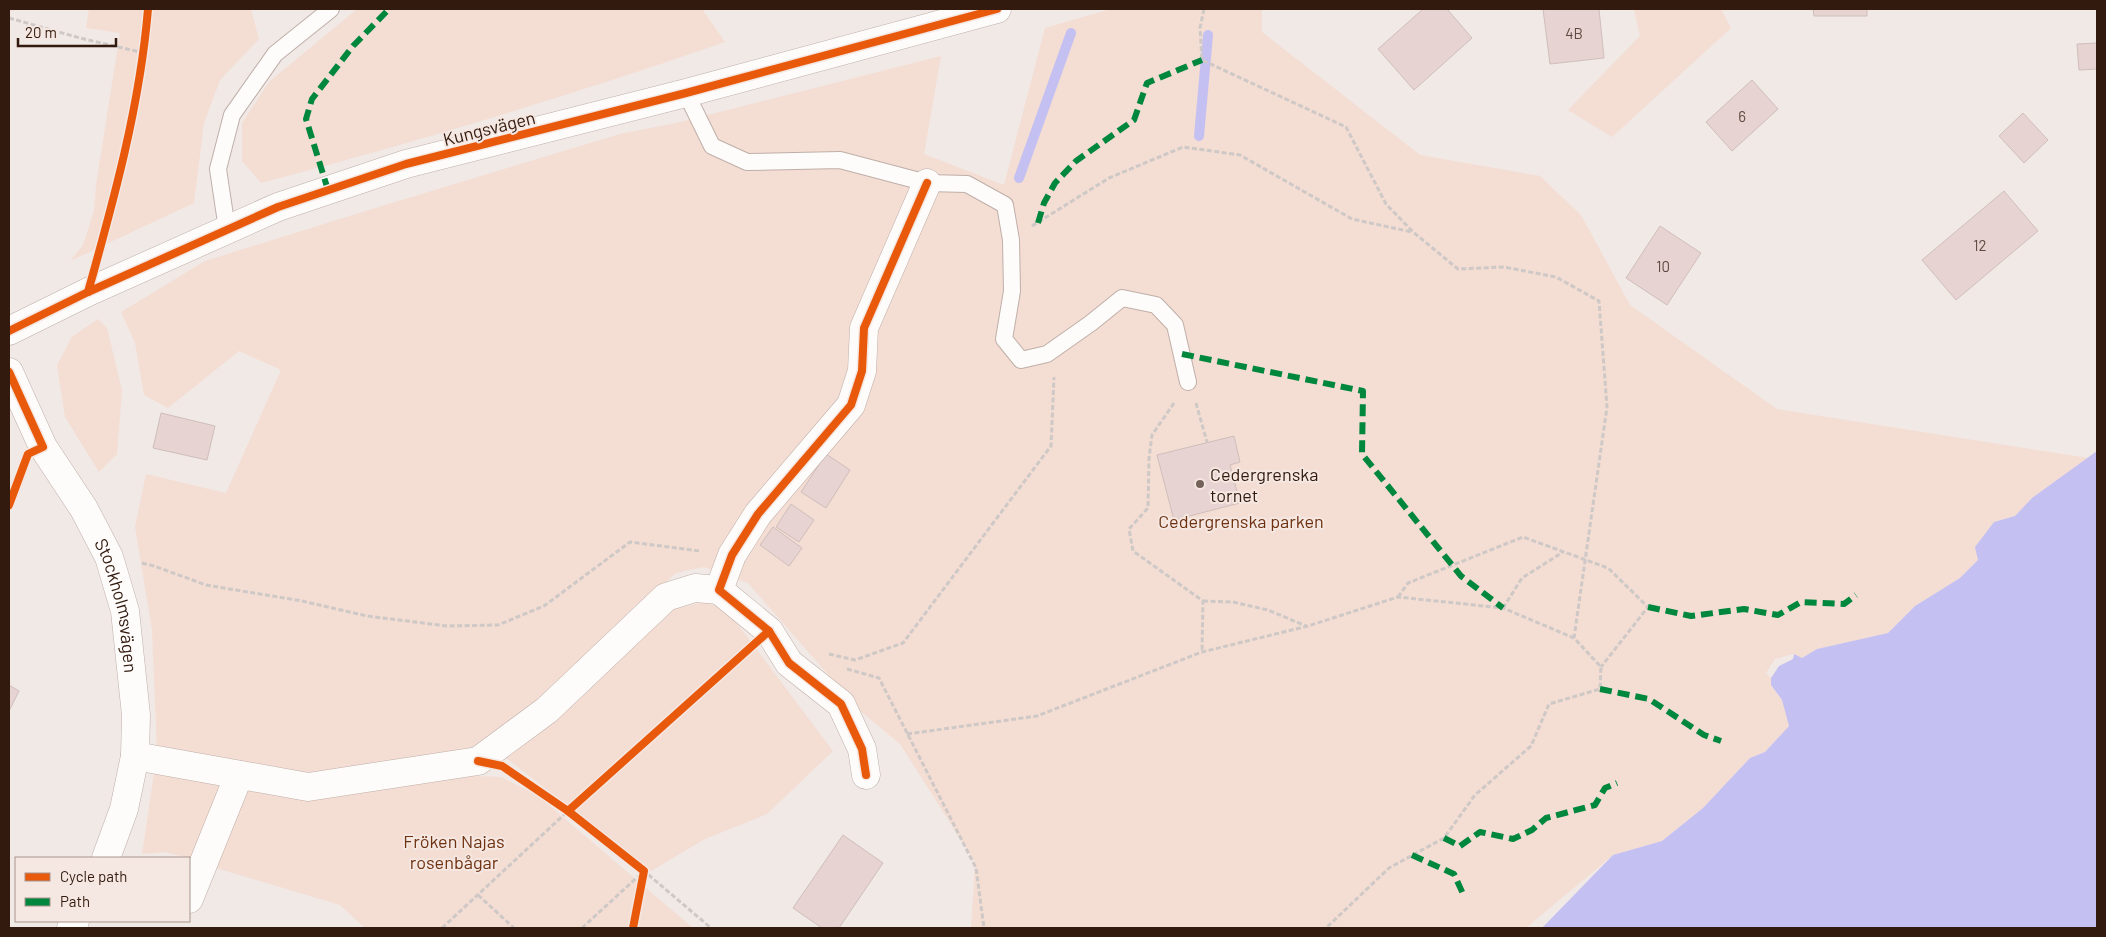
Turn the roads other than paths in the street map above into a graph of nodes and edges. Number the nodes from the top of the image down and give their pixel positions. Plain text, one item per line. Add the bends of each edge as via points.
1 (330, 9) edge
2 (997, 9) edge
3 (686, 93) junction
4 (927, 183) junction
5 (227, 229) junction
6 (9, 331) edge
7 (9, 372) edge
8 (1188, 382) road end
9 (719, 590) junction
10 (135, 756) junction
11 (239, 775) junction
12 (866, 775) dead end
13 (106, 857) edge
14 (190, 897) edge

1 - 5 lane via 275,54 232,115 218,169
2 - 3 street, Kungsvägen
3 - 4 lane via 712,146 747,162 840,160
3 - 5 street, Kungsvägen via 406,164 278,207
4 - 8 lane via 967,184 1006,204 1011,240 1012,291 1004,339 1022,360 1047,354 1122,298 1156,305 1175,324
4 - 9 street via 864,328 862,371 852,405 758,514 732,555
5 - 6 street, Kungsvägen
7 - 10 street, Stockholmsvägen via 43,447 84,510 109,557 124,611 136,715
9 - 11 street via 695,588 666,597 547,710 478,761 308,787
9 - 12 street via 769,631 789,663 841,704 862,748
10 - 11 street
10 - 13 street, Stockholmsvägen via 124,809
11 - 14 street

